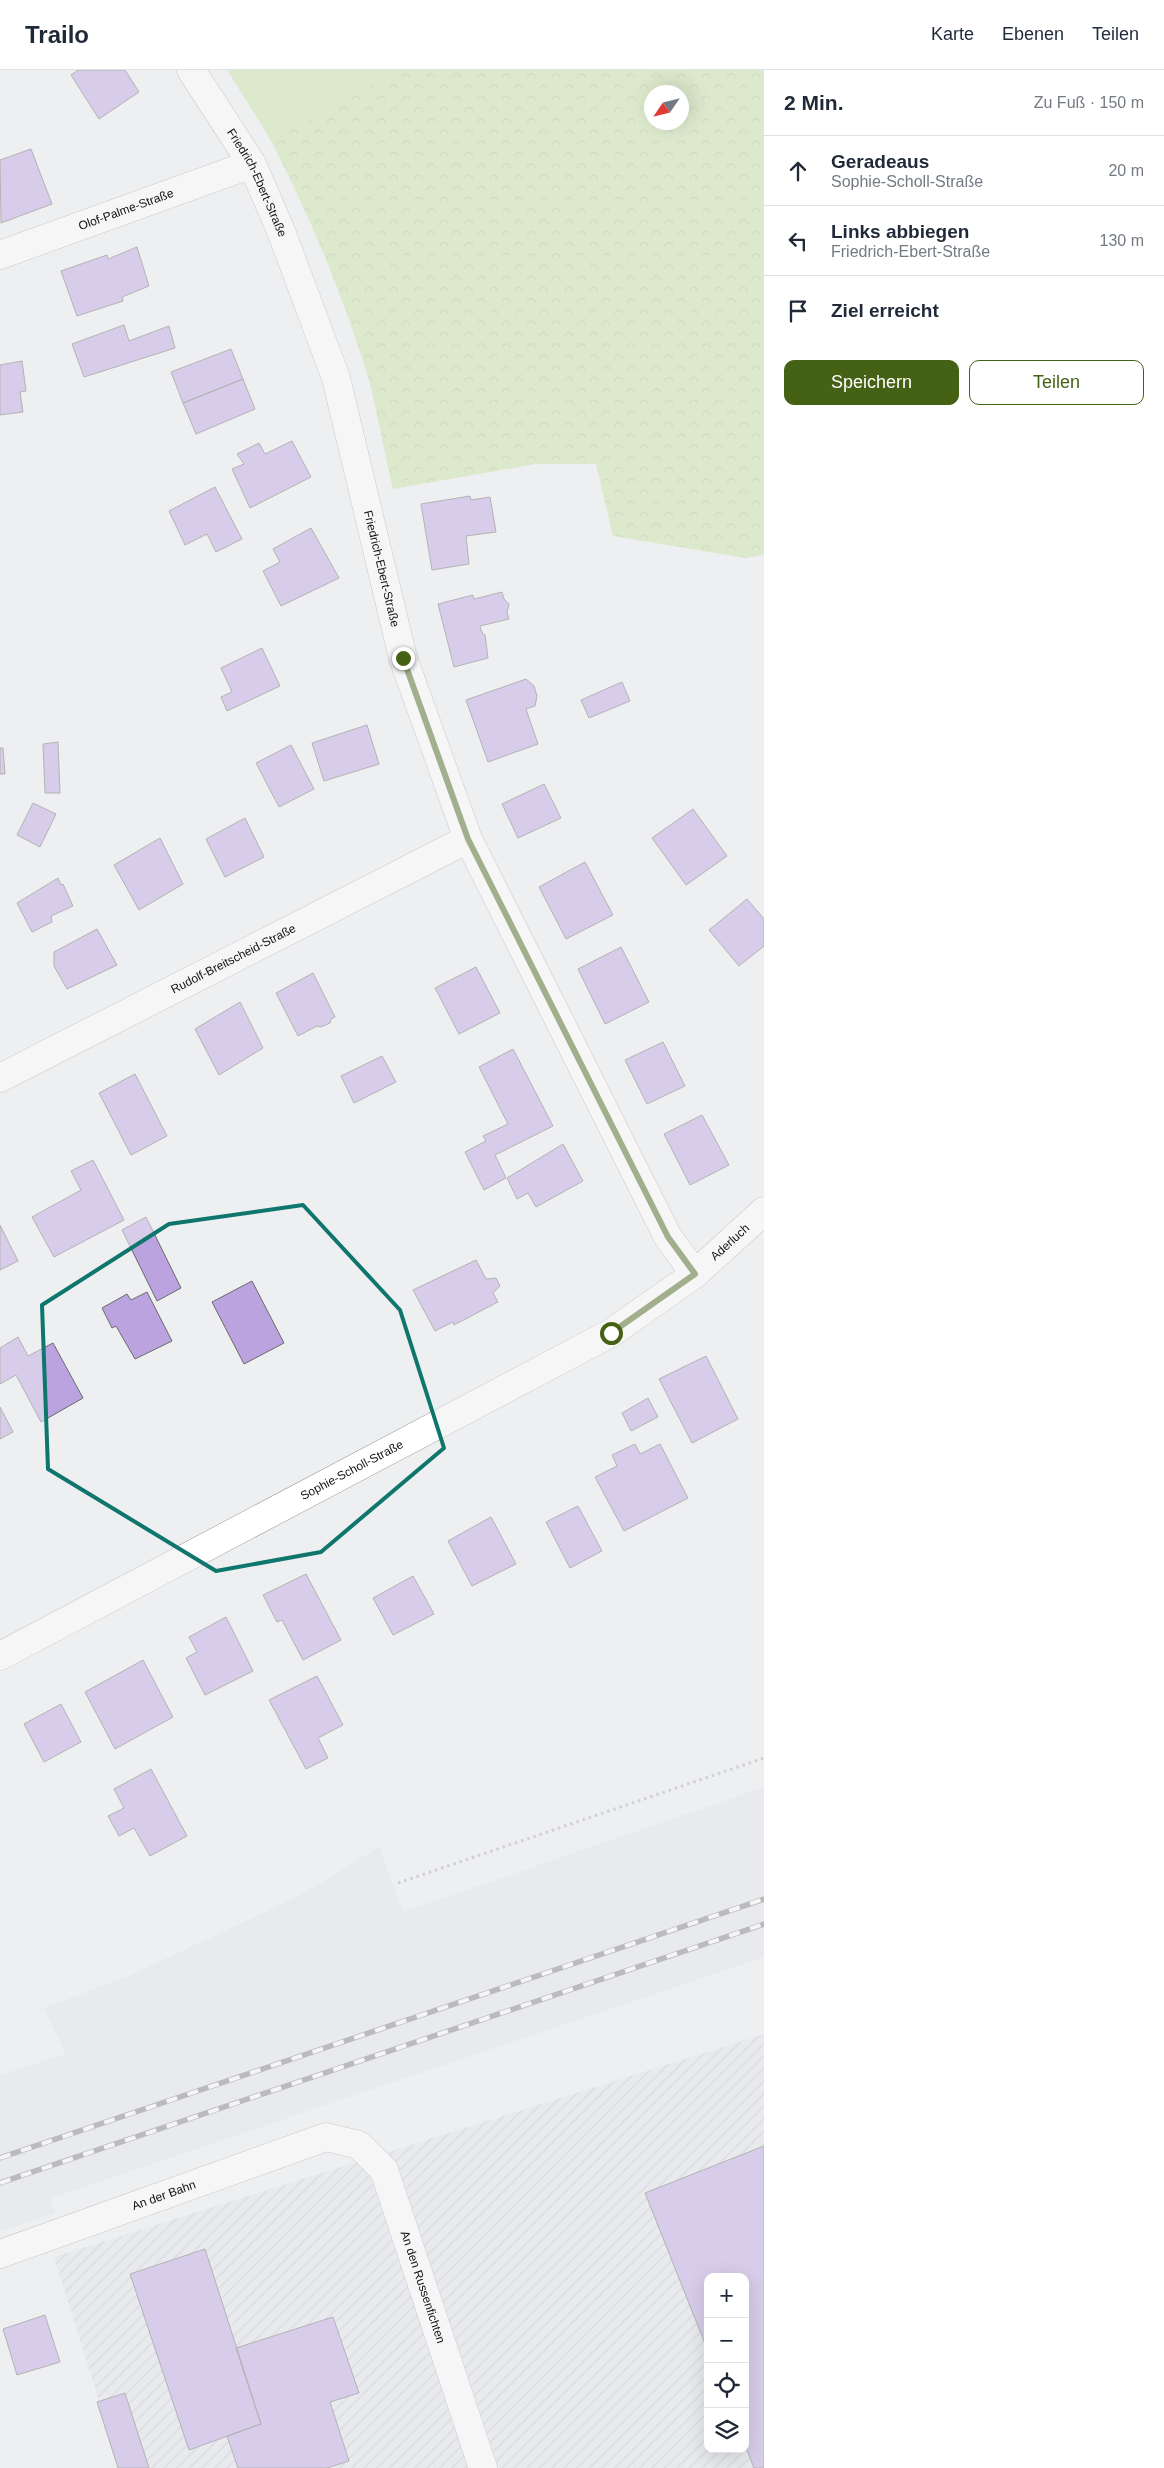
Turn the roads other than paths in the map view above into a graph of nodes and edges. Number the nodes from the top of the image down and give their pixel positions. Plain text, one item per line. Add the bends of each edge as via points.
1 (191, 70) edge
2 (252, 164) junction
3 (0, 255) edge
4 (468, 839) junction
5 (0, 1078) edge
6 (764, 1211) edge
7 (695, 1274) junction
8 (0, 1656) edge
9 (326, 2137) joint
10 (0, 2254) edge
11 (483, 2468) edge

1 - 2 street, Friedrich-Ebert-Straße
2 - 3 street, Olof-Palme-Straße
2 - 4 street, Friedrich-Ebert-Straße via 336,378 403,658
4 - 5 street, Rudolf-Breitscheid-Straße
4 - 7 street, Friedrich-Ebert-Straße via 668,1237
6 - 7 street, Aderluch
7 - 8 street, Sophie-Scholl-Straße via 611,1333
9 - 10 street, An der Bahn
9 - 11 street, An den Russenfichten via 359,2145 384,2170

